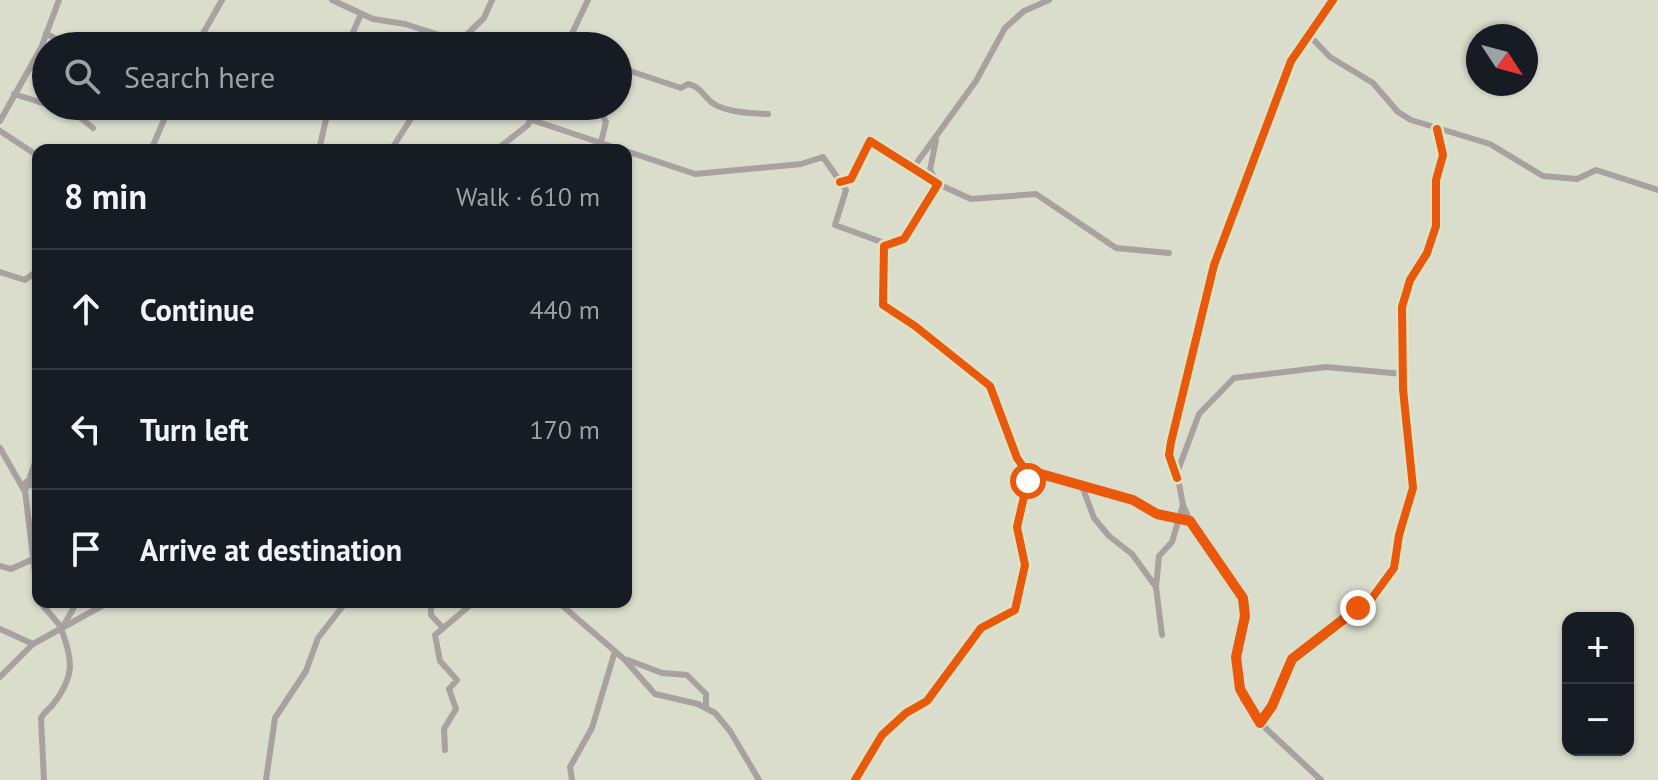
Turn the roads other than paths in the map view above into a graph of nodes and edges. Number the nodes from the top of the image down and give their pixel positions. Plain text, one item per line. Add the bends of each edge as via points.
1 (59, 0) edge
2 (222, 0) edge
3 (332, 0) edge
4 (492, 0) edge
5 (588, 0) edge
6 (1049, 0) edge
7 (1333, 0) edge
8 (361, 14) junction
9 (46, 32) edge
10 (204, 32) edge
11 (353, 32) edge
12 (418, 32) edge
13 (469, 32) edge
14 (573, 32) edge
15 (1309, 35) junction
16 (32, 60) edge
17 (632, 72) edge
18 (14, 94) junction
19 (32, 100) edge
20 (768, 114) dead end
21 (83, 120) edge
22 (164, 120) edge
23 (324, 120) edge
24 (410, 120) edge
25 (532, 120) joint
26 (605, 120) edge
27 (0, 121) edge
28 (93, 128) dead end
29 (1437, 129) junction
30 (0, 131) edge
31 (937, 137) junction
32 (601, 142) junction
33 (154, 144) edge
34 (320, 144) edge
35 (395, 144) edge
36 (503, 144) edge
37 (606, 144) edge
38 (32, 152) edge
39 (632, 154) edge
40 (913, 168) junction
41 (840, 182) junction
42 (937, 183) junction
43 (1658, 190) edge
44 (887, 245) junction
45 (1169, 253) dead end
46 (0, 272) edge
47 (32, 275) edge
48 (1403, 374) junction
49 (0, 448) edge
50 (32, 468) edge
51 (1027, 470) junction
52 (1177, 478) junction
53 (26, 482) junction
54 (32, 486) edge
55 (1082, 486) junction
56 (25, 491) junction
57 (1183, 505) junction
58 (1179, 518) junction
59 (1190, 521) junction
60 (31, 560) junction
61 (32, 565) edge
62 (0, 566) edge
63 (1156, 587) junction
64 (46, 608) edge
65 (73, 608) edge
66 (98, 608) edge
67 (341, 608) edge
68 (431, 608) edge
69 (467, 608) edge
70 (565, 608) edge
71 (62, 627) junction
72 (443, 628) junction
73 (0, 629) edge
74 (1162, 635) dead end
75 (33, 644) junction
76 (615, 651) junction
77 (624, 659) junction
78 (0, 677) edge
79 (706, 707) junction
80 (1260, 723) junction
81 (445, 750) dead end
82 (44, 780) edge
83 (266, 780) edge
84 (572, 780) edge
85 (759, 780) edge
86 (855, 780) edge
87 (1321, 780) edge

1 - 9 street
2 - 10 street
3 - 8 street
4 - 13 street
5 - 14 street
6 - 31 street via 1024,11 1005,28
7 - 15 street
8 - 11 street
8 - 12 street
15 - 29 street via 1330,57 1373,83 1398,112
15 - 52 street via 1291,61 1214,265 1171,442 1169,455
16 - 18 street
17 - 20 street via 681,88 695,85 728,109
18 - 19 street
18 - 27 street
21 - 28 street
22 - 33 street
23 - 34 street
24 - 35 street
25 - 32 street
25 - 36 street
26 - 32 street
29 - 43 street via 1490,144 1543,176 1577,179 1596,170
29 - 48 street via 1443,155 1436,180 1436,226 1404,294
30 - 38 street
31 - 40 street
31 - 42 street via 930,170
32 - 37 street
39 - 41 street via 695,174 801,164 821,156
40 - 41 street via 870,141 851,179
40 - 42 street
41 - 44 street via 845,192 835,225
42 - 44 street via 904,239
42 - 45 street via 971,199 1036,194 1112,247
44 - 51 street via 883,305 990,386 1017,458
46 - 47 street via 25,280
48 - 52 street via 1326,367 1234,378 1199,414
48 - 80 street via 1413,488 1394,568 1372,598 1292,659
49 - 56 street
50 - 53 street
51 - 55 street
51 - 86 street via 1017,527 1025,565 1015,610 981,628 927,701 882,735
52 - 57 street
53 - 54 street
53 - 56 street
55 - 58 street
55 - 63 street via 1094,518 1132,554
56 - 60 street
57 - 58 street
57 - 59 street
58 - 59 street
58 - 63 street via 1172,542 1159,556
59 - 80 street via 1243,598 1245,616 1236,657 1240,689
60 - 61 street
60 - 62 street via 11,569
63 - 74 street
64 - 71 street
65 - 71 street
66 - 71 street
67 - 83 street via 318,638 306,671 275,718
68 - 72 street
69 - 72 street
70 - 76 street
71 - 75 street
71 - 82 street via 71,668 57,700 41,718
72 - 81 street via 435,635 440,661 457,680 449,689 456,709 444,729
73 - 75 street
75 - 78 street
76 - 77 street
76 - 84 street via 592,728 570,767
77 - 79 street via 655,694
77 - 79 street via 662,673 687,675 706,694
79 - 85 street via 730,731
80 - 87 street

